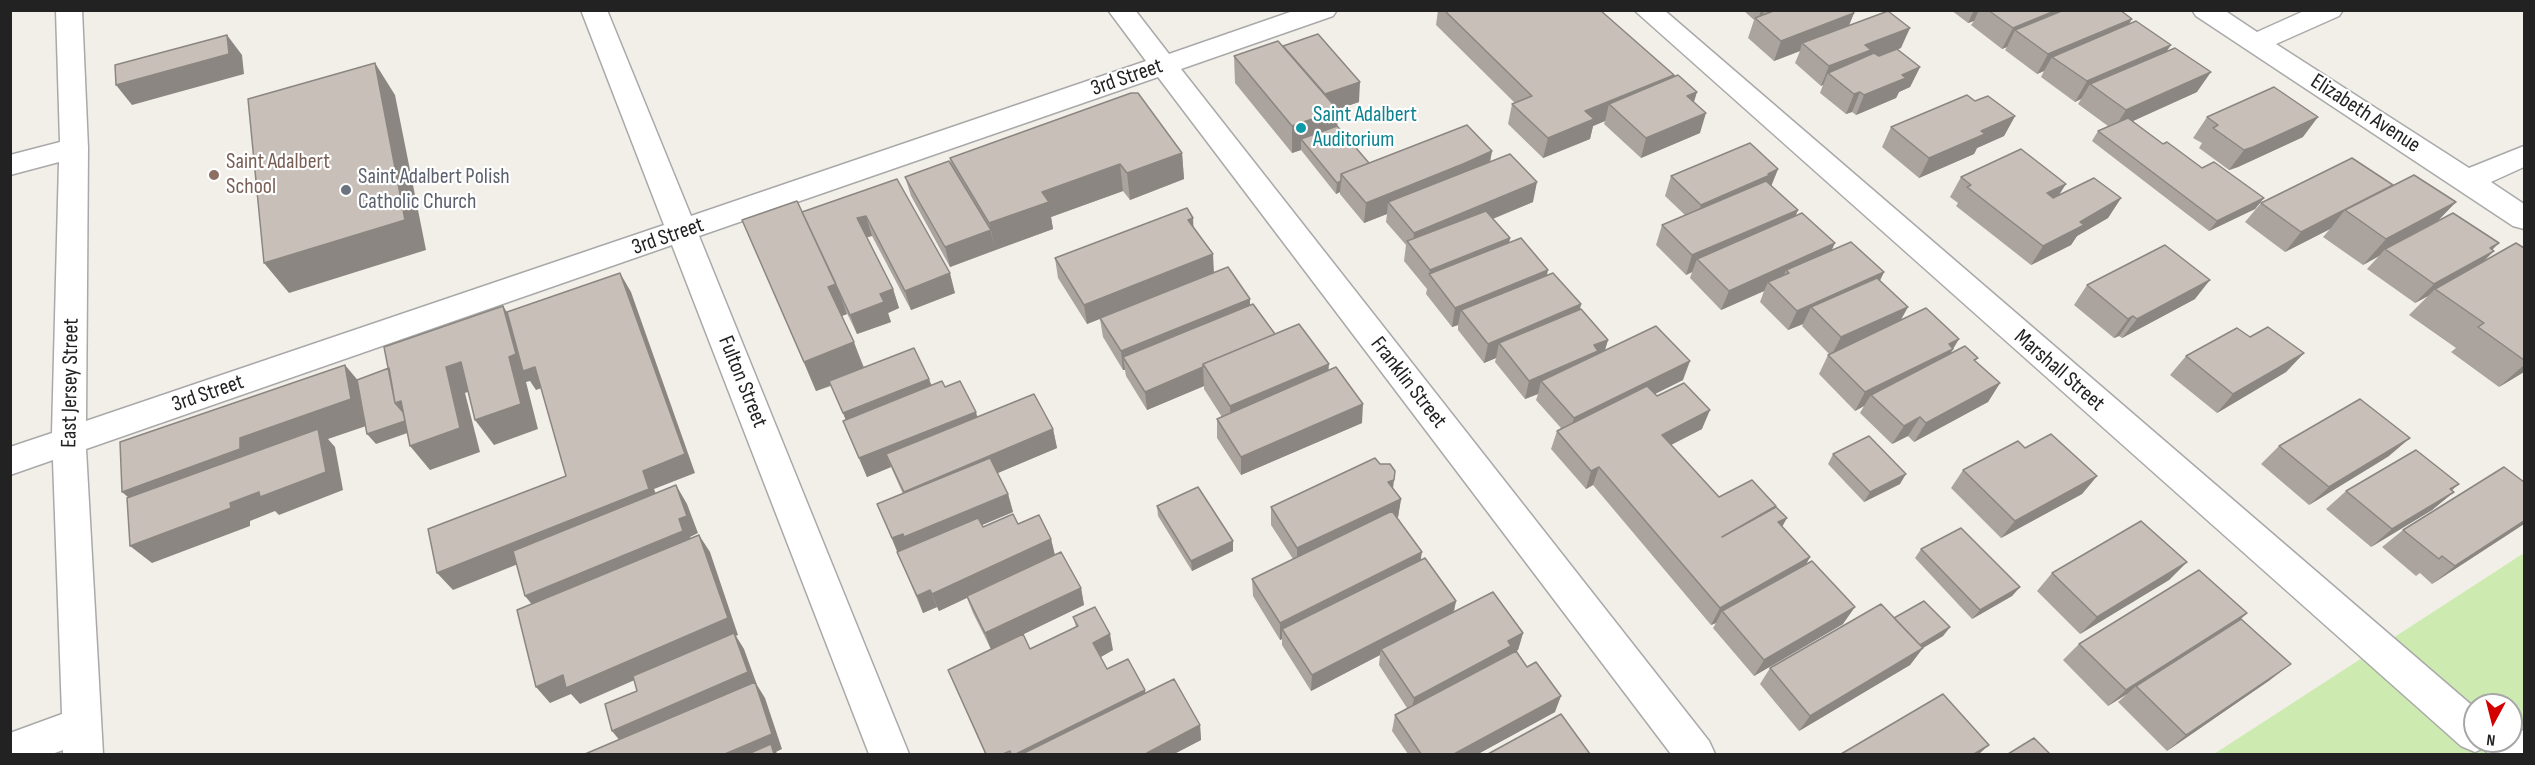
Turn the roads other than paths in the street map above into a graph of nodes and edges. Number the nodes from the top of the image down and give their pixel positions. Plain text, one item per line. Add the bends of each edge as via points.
1 (69, 10) edge
2 (594, 10) edge
3 (1120, 10) edge
4 (1324, 10) edge
5 (1647, 10) edge
6 (2205, 10) edge
7 (2330, 10) edge
8 (2255, 43) junction
9 (1162, 65) junction
10 (74, 148) junction
11 (2524, 156) edge
12 (10, 165) edge
13 (2467, 181) junction
14 (2524, 218) edge
15 (683, 232) junction
16 (69, 441) junction
17 (10, 461) edge
18 (2463, 725) edge
19 (83, 739) edge
20 (10, 752) edge
21 (889, 754) edge
22 (1695, 754) edge

1 - 10 street, East Jersey Street
2 - 15 street, Fulton Street
3 - 9 street, Franklin Street
4 - 9 street, 3rd Street
5 - 18 street, Marshall Street
6 - 8 street, Elizabeth Avenue
7 - 8 street
8 - 13 street, Elizabeth Avenue
9 - 15 street, 3rd Street
9 - 22 street, Franklin Street
10 - 12 street
10 - 16 street, East Jersey Street
11 - 13 street
13 - 14 street, Elizabeth Avenue
15 - 16 street, 3rd Street
15 - 21 street, Fulton Street
16 - 17 street, 3rd Street
16 - 19 street, East Jersey Street
19 - 20 street

